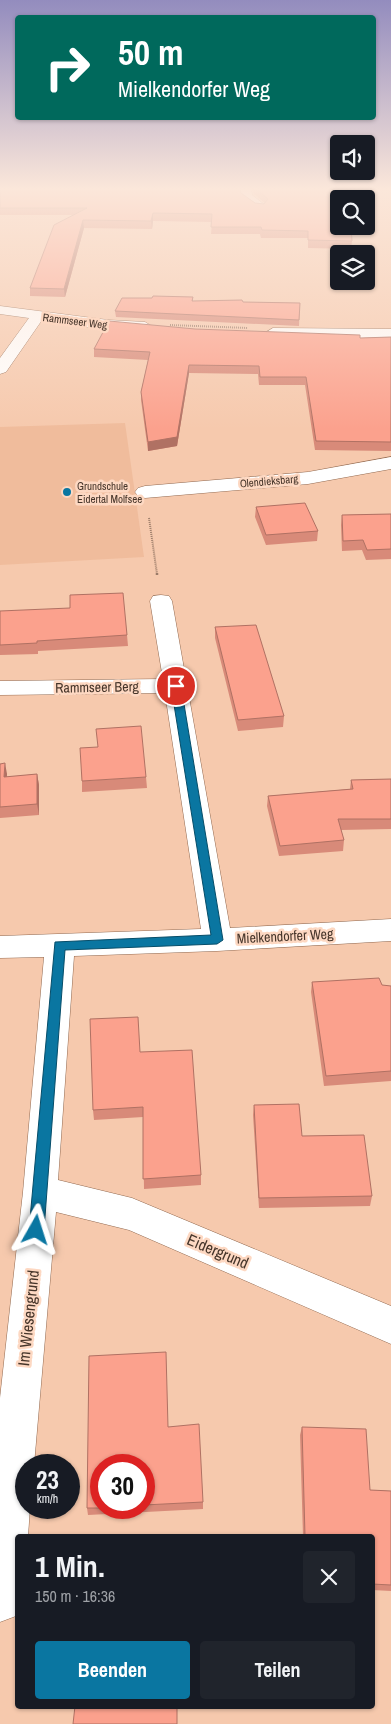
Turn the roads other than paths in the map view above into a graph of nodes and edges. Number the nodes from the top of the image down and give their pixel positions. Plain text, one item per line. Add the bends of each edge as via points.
1 (0, 310) edge
2 (38, 316) junction
3 (166, 326) edge
4 (254, 330) edge
5 (391, 334) edge
6 (0, 369) edge
7 (391, 463) edge
8 (145, 492) road end
9 (161, 601) road end
10 (176, 686) junction
11 (0, 688) edge
12 (391, 930) edge
13 (217, 940) junction
14 (60, 945) junction
15 (0, 947) edge
16 (40, 1192) junction
17 (391, 1325) edge
18 (0, 1600) edge

1 - 2 street, Rammseer Weg
2 - 3 street, Rammseer Weg via 108,325
2 - 6 street
4 - 5 street
7 - 8 street, Olendieksbarg via 308,478
9 - 10 street
10 - 11 street, Rammseer Berg
10 - 13 street
12 - 13 street, Mielkendorfer Weg
13 - 14 street, Mielkendorfer Weg
14 - 15 street, Mielkendorfer Weg
14 - 16 street, Im Wiesengrund
16 - 17 street, Eidergrund via 132,1214
16 - 18 street, Im Wiesengrund

